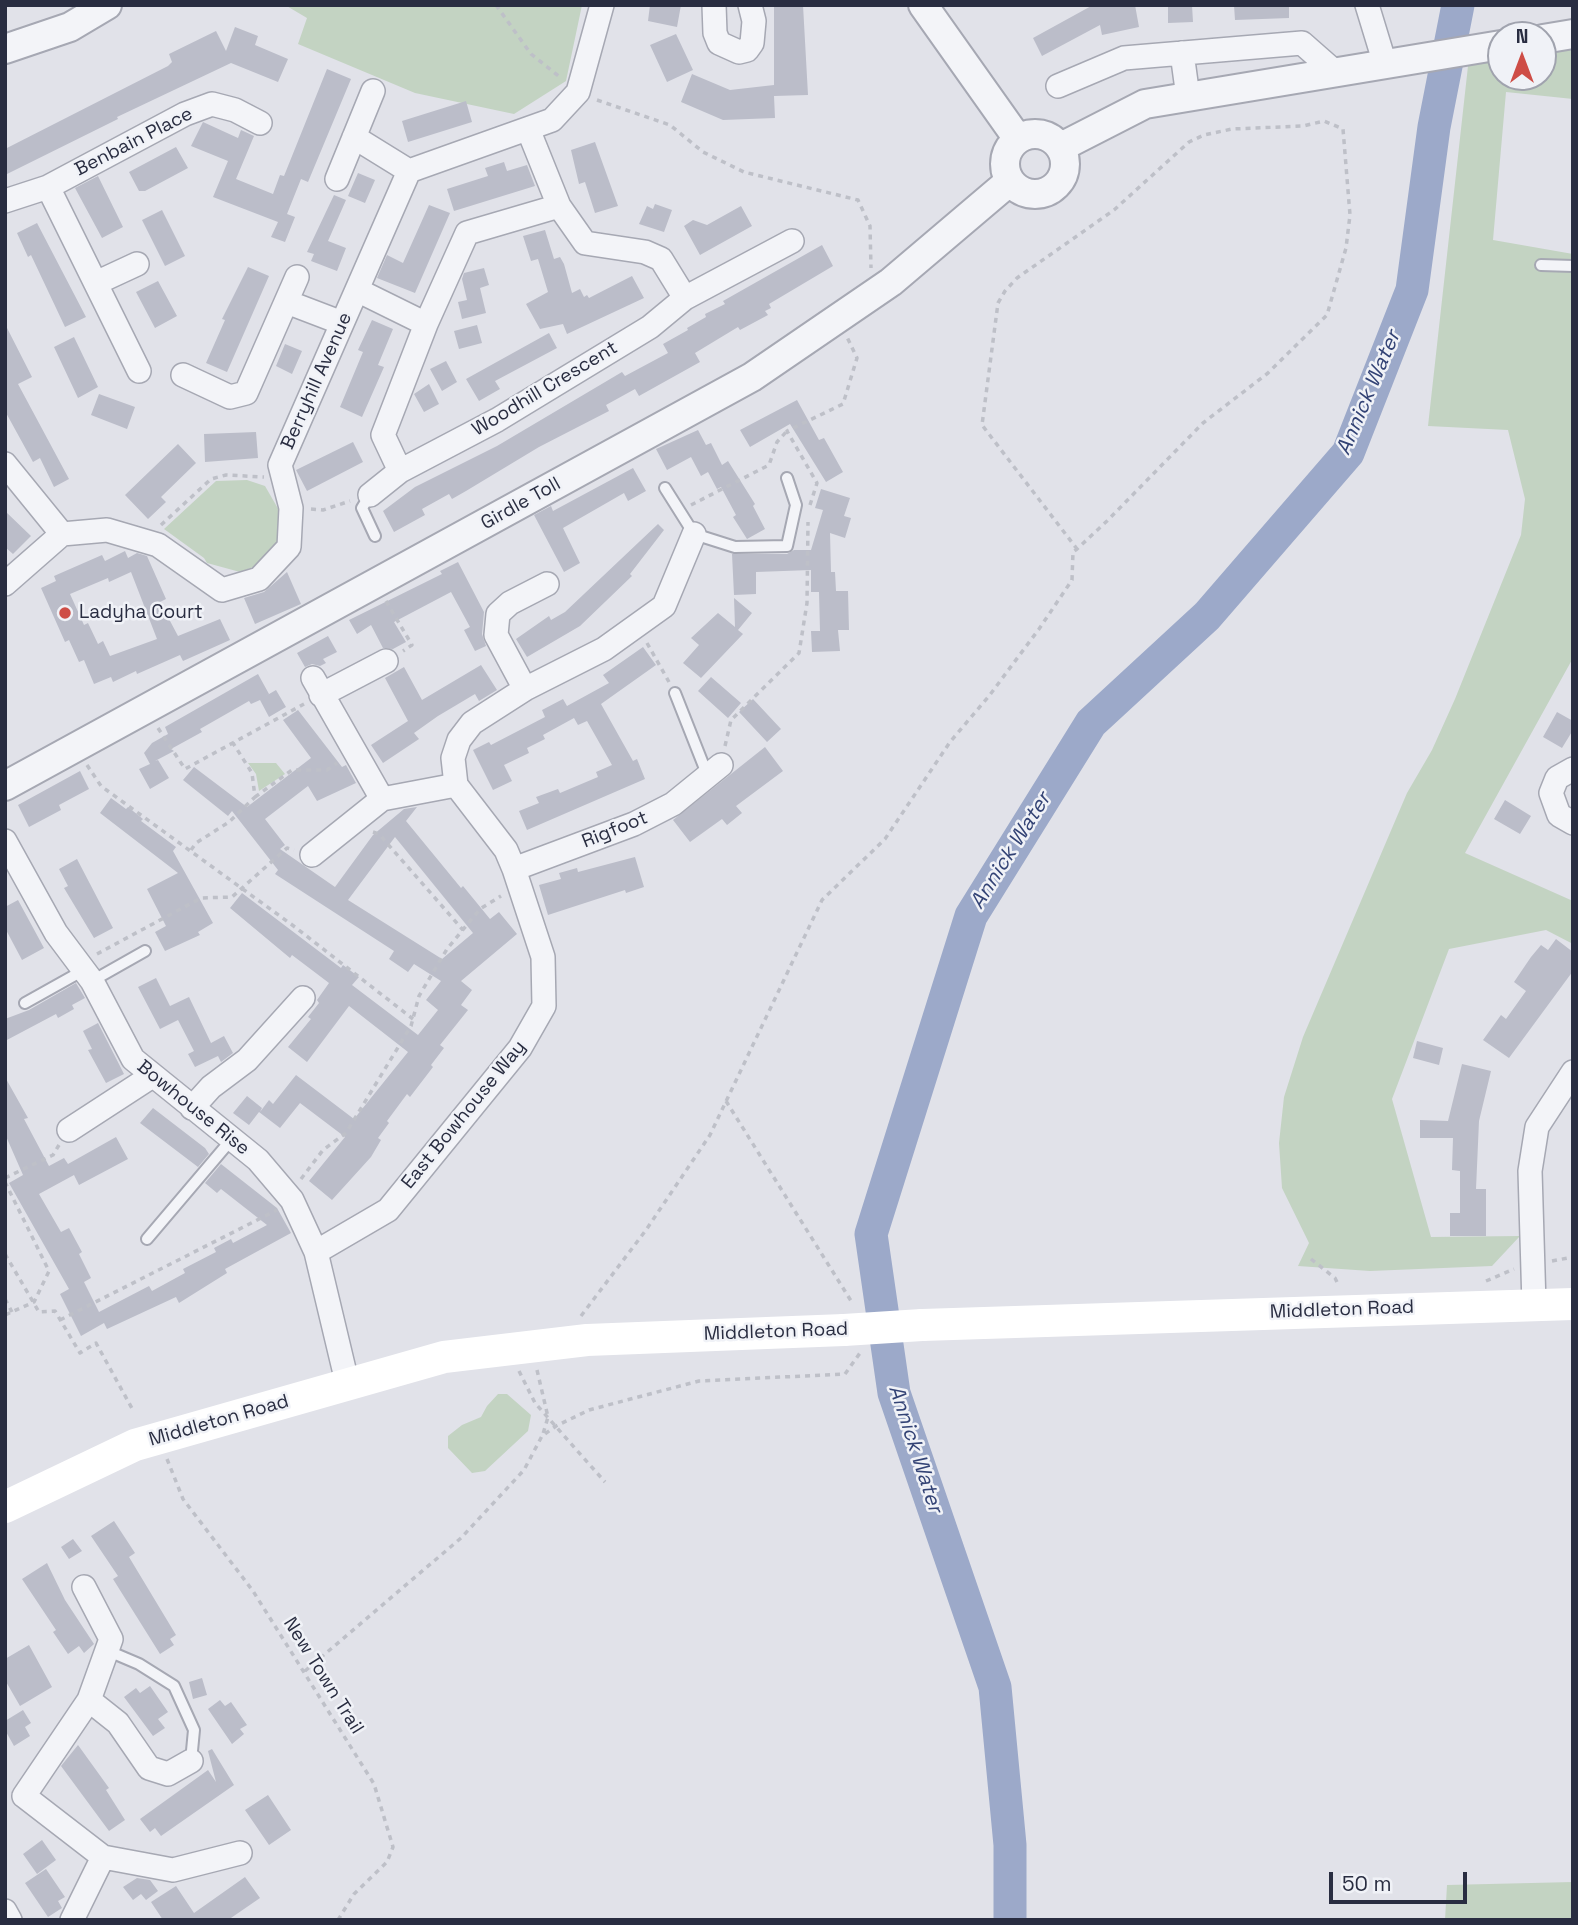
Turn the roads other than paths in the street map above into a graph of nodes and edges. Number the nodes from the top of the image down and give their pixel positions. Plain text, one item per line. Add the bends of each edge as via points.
1 (107, 5) edge
2 (602, 5) edge
3 (714, 5) edge
4 (750, 5) edge
5 (923, 5) edge
6 (1367, 5) edge
7 (1487, 47) edge
8 (5, 49) edge
9 (1182, 53) junction
10 (1385, 64) junction
11 (1335, 72) junction
12 (1058, 86) dead end
13 (373, 90) dead end
14 (1188, 97) junction
15 (260, 123) dead end
16 (528, 129) junction
17 (354, 137) junction
18 (1018, 139) junction
19 (1061, 147) junction
20 (409, 171) junction
21 (337, 179) dead end
22 (1010, 181) junction
23 (48, 187) junction
24 (5, 201) edge
25 (559, 206) junction
26 (792, 241) dead end
27 (137, 264) dead end
28 (1541, 265) dead end
29 (1573, 266) edge
30 (297, 277) dead end
31 (96, 283) junction
32 (356, 290) junction
33 (685, 298) junction
34 (287, 302) junction
35 (342, 323) junction
36 (426, 324) junction
37 (139, 371) dead end
38 (183, 375) dead end
39 (5, 464) edge
40 (400, 471) junction
41 (787, 478) dead end
42 (665, 488) dead end
43 (370, 495) joint
44 (62, 534) junction
45 (694, 534) junction
46 (375, 536) dead end
47 (5, 584) edge
48 (547, 584) dead end
49 (386, 661) road end
50 (525, 689) junction
51 (675, 693) road end
52 (1573, 769) edge
53 (714, 770) joint
54 (456, 785) junction
55 (5, 786) edge
56 (382, 799) junction
57 (1573, 822) edge
58 (5, 841) edge
59 (312, 855) road end
60 (13, 872) edge
61 (517, 876) junction
62 (145, 951) dead end
63 (88, 975) junction
64 (303, 998) dead end
65 (25, 1003) dead end
66 (1573, 1072) edge
67 (152, 1076) junction
68 (192, 1108) junction
69 (69, 1130) road end
70 (231, 1140) junction
71 (147, 1239) dead end
72 (316, 1252) junction
73 (1573, 1304) edge
74 (1534, 1305) junction
75 (348, 1386) junction
76 (5, 1507) edge
77 (84, 1587) dead end
78 (106, 1650) junction
79 (89, 1700) junction
80 (191, 1761) joint
81 (15, 1800) edge
82 (240, 1853) dead end
83 (103, 1857) junction
84 (5, 1911) edge
85 (10, 1920) edge
86 (72, 1920) edge

1 - 8 street via 69,27
2 - 16 street via 578,92 552,120
3 - 4 street via 719,43 739,52 752,43
5 - 18 street
6 - 10 street
7 - 10 street
9 - 11 street via 1302,43
9 - 12 street via 1124,58
9 - 14 street
10 - 11 street
11 - 14 street
13 - 17 street
14 - 19 street via 1145,104
15 - 23 street, Benbain Place via 212,104
16 - 20 street
16 - 25 street
17 - 20 street
17 - 21 street
18 - 19 street via 1037,134
18 - 22 street via 1005,163
19 - 22 street via 1063,177 1049,192 1026,193
20 - 32 street, Berryhill Avenue
22 - 55 street, Girdle Toll via 873,294 752,377
23 - 24 street, Benbain Place
23 - 31 street
25 - 33 street via 585,243 645,252 660,259
25 - 36 street via 467,233
26 - 33 street, Woodhill Crescent
27 - 31 street
28 - 29 lane
30 - 34 street
31 - 37 street
32 - 35 street, Berryhill Avenue
32 - 36 street
33 - 40 street, Woodhill Crescent via 650,327 497,420
34 - 35 street
34 - 38 street via 246,393 230,397
35 - 44 street, Berryhill Avenue via 280,465 291,508 289,547 259,579 222,590 158,545 107,530
36 - 40 street via 383,435
39 - 44 street
40 - 43 street, Woodhill Crescent
41 - 45 lane via 796,505 787,546 735,547
42 - 45 lane
43 - 46 lane via 362,508
44 - 47 street
45 - 50 street via 664,606 604,649
48 - 50 street via 498,614 496,635
49 - 56 street via 317,687
50 - 54 street via 472,723 459,740 453,758
51 - 53 lane, Rigfoot
52 - 57 street via 1557,778 1551,793 1559,816
53 - 61 street, Rigfoot via 673,804
54 - 56 street
54 - 61 street, East Bowhouse Way via 506,850
56 - 59 street
58 - 60 street, Bowhouse Rise
60 - 63 street, Bowhouse Rise
61 - 72 street, East Bowhouse Way via 543,957 546,986 544,1006 532,1030 388,1210
62 - 63 lane
63 - 65 lane
63 - 67 street, Bowhouse Rise via 133,1059
64 - 68 street via 260,1046
66 - 74 street via 1537,1127 1530,1171
67 - 68 street, Bowhouse Rise
67 - 69 street
68 - 70 street, Bowhouse Rise
70 - 71 lane
70 - 72 street, Bowhouse Rise via 258,1160 288,1196
72 - 75 street, Bowhouse Rise
73 - 74 main road, Middleton Road
74 - 75 main road, Middleton Road, bridge via 854,1327 580,1341 444,1357
75 - 76 main road, Middleton Road via 135,1445
77 - 78 street via 111,1639
78 - 79 street
78 - 80 lane via 174,1686 194,1730
79 - 80 street via 118,1723 149,1768 168,1774
79 - 81 street
81 - 83 street
82 - 83 street via 173,1870
83 - 86 street
84 - 85 street

